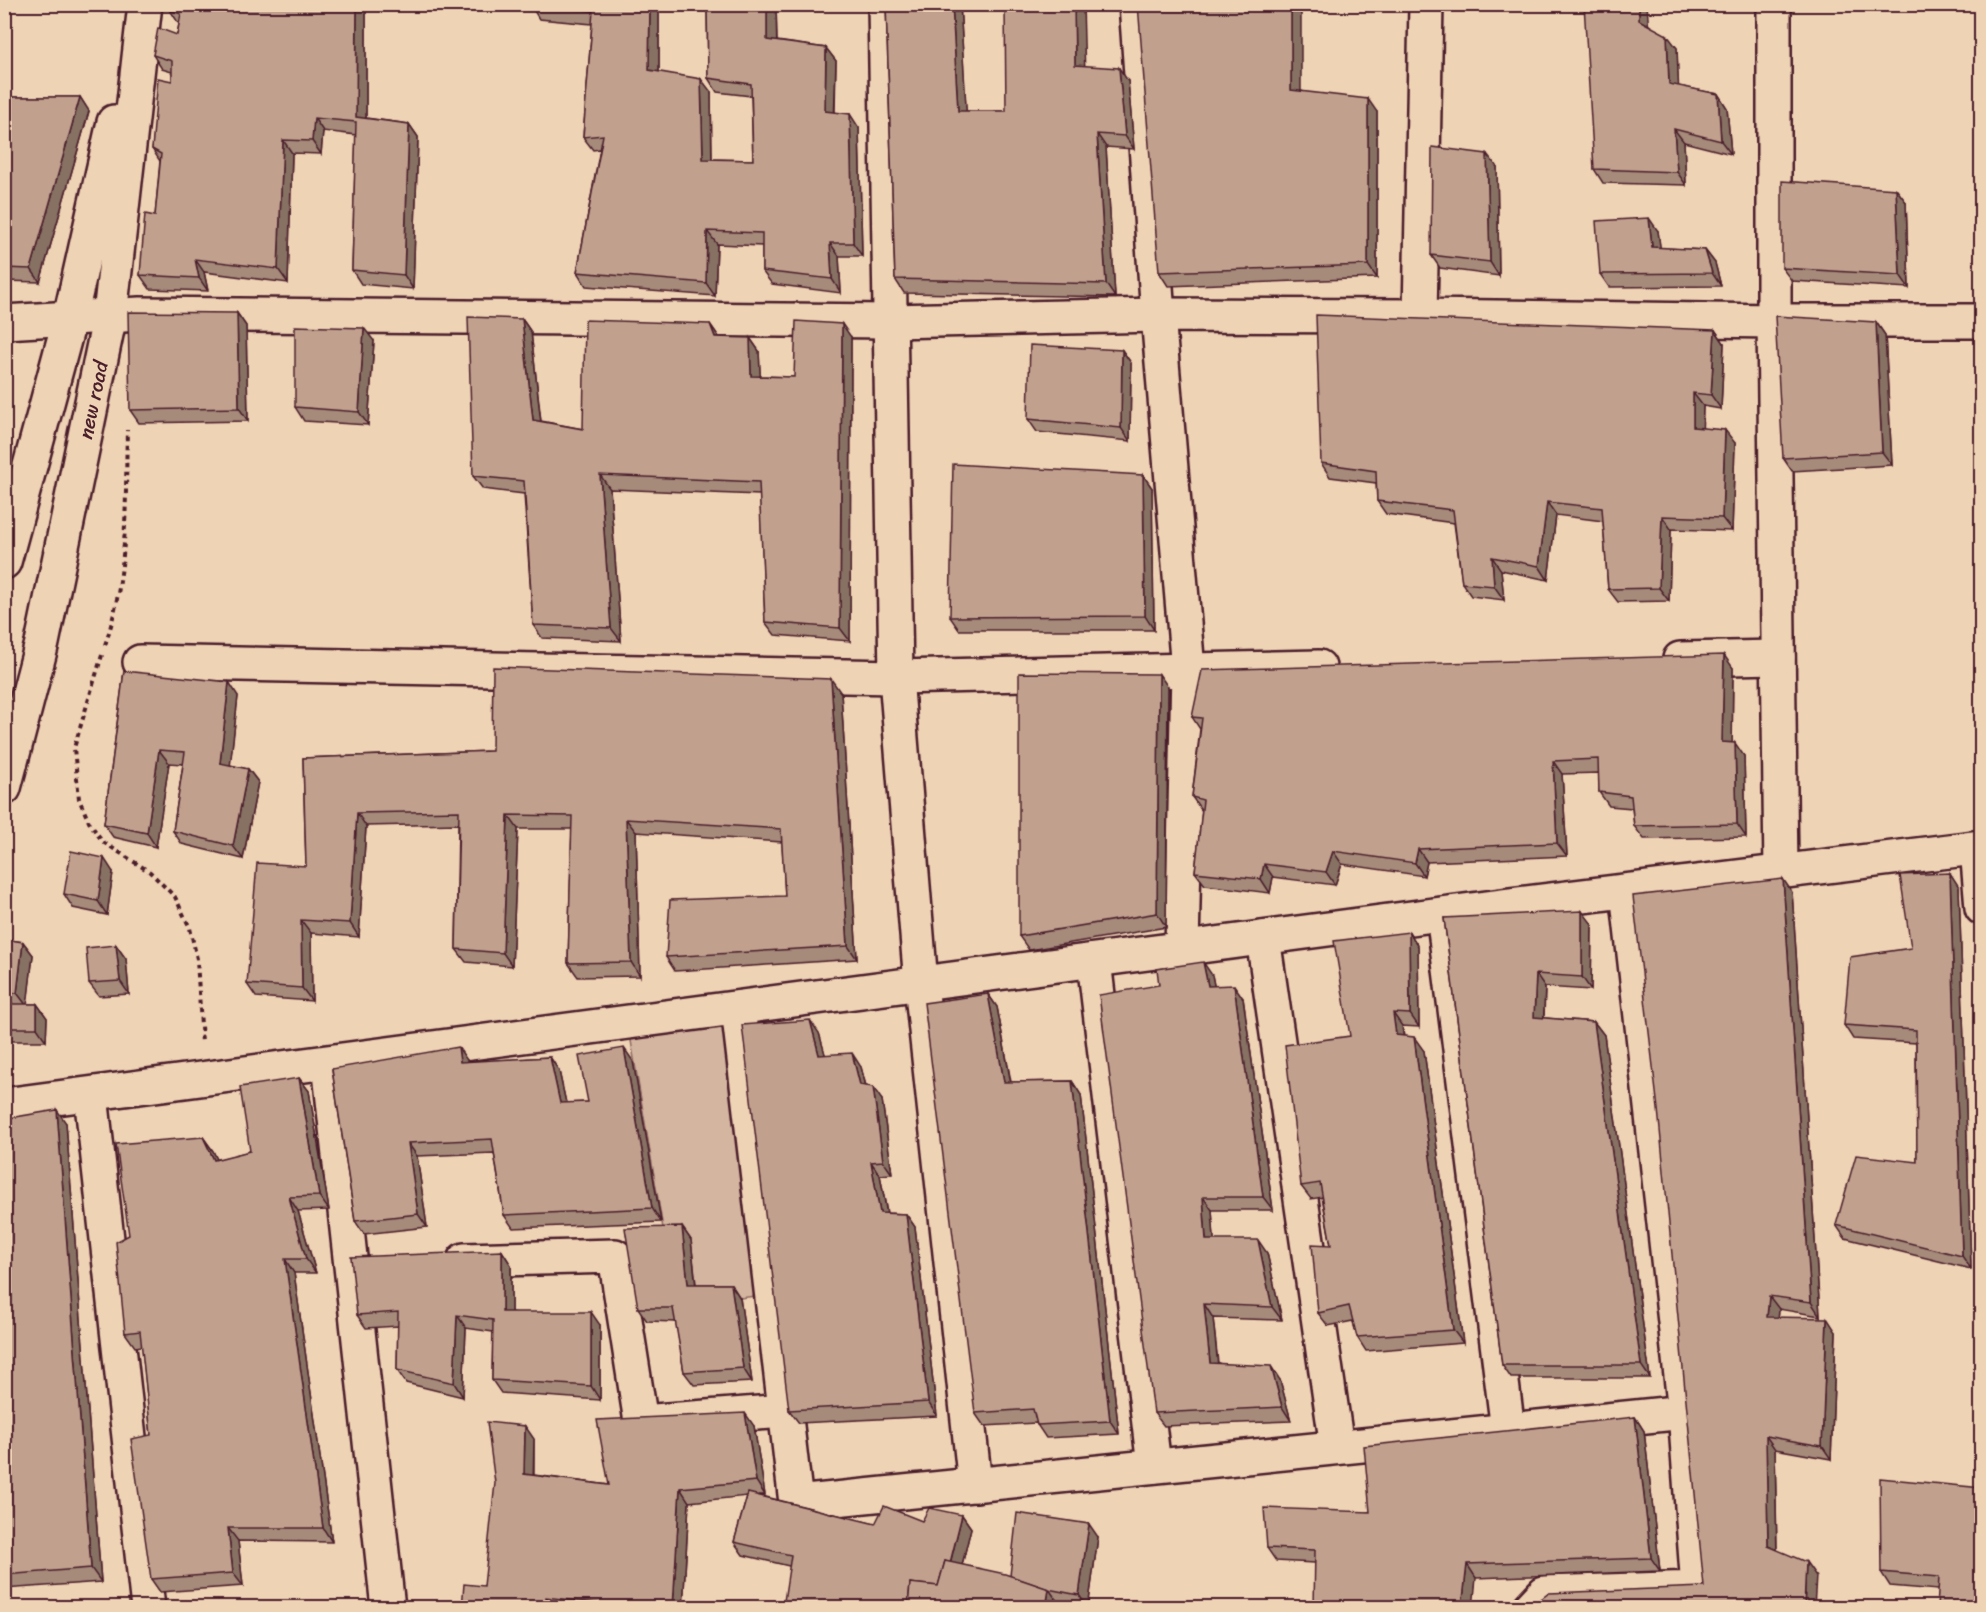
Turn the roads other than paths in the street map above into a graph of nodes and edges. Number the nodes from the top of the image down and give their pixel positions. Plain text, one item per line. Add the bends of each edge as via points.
1 (140, 4) edge
2 (145, 4) edge
3 (885, 4) edge
4 (1136, 4) edge
5 (1426, 4) edge
6 (1773, 4) edge
7 (110, 315) junction
8 (1158, 315) junction
9 (1420, 316) junction
10 (70, 318) junction
11 (891, 321) junction
12 (1774, 321) junction
13 (1982, 321) edge
14 (4, 322) edge
15 (4, 562) edge
16 (1778, 657) junction
17 (1648, 659) edge
18 (140, 662) dead end
19 (1353, 666) edge
20 (1188, 670) junction
21 (896, 677) junction
22 (4, 788) edge
23 (1979, 848) edge
24 (1781, 872) junction
25 (1627, 891) junction
26 (1982, 908) edge
27 (1443, 914) junction
28 (1263, 938) junction
29 (1182, 949) junction
30 (1094, 961) junction
31 (921, 984) junction
32 (738, 1008) junction
33 (329, 1063) junction
34 (91, 1095) junction
35 (4, 1105) edge
36 (435, 1260) edge
37 (785, 1411) junction
38 (1685, 1412) junction
39 (1508, 1430) junction
40 (1337, 1448) junction
41 (1154, 1466) junction
42 (975, 1485) junction
43 (148, 1608) edge
44 (388, 1608) edge
45 (1530, 1608) edge

1 - 10 street, new road
2 - 7 street, new road
3 - 11 street
4 - 8 street
5 - 9 street
6 - 12 street
7 - 10 street
7 - 11 street
7 - 22 street, new road via 42,643
8 - 9 street
8 - 11 street
8 - 20 street
9 - 12 street
10 - 14 street
10 - 15 street, new road
11 - 21 street
12 - 13 street
12 - 16 street
16 - 17 street
16 - 24 street
18 - 21 street
19 - 20 street
20 - 21 street
20 - 29 street
21 - 31 street
23 - 24 street
23 - 26 street
24 - 25 street
25 - 27 street
25 - 38 street
27 - 28 street
27 - 39 street
28 - 29 street
28 - 40 street
29 - 30 street
30 - 31 street
30 - 41 street
31 - 32 street
31 - 42 street
32 - 33 street
32 - 37 street
33 - 34 street
33 - 44 street via 363,1262
34 - 35 street
34 - 43 street
36 - 37 street via 615,1256 641,1422
37 - 42 street via 796,1503
38 - 39 street
38 - 45 street via 1698,1588 1544,1593
39 - 40 street
40 - 41 street
41 - 42 street

